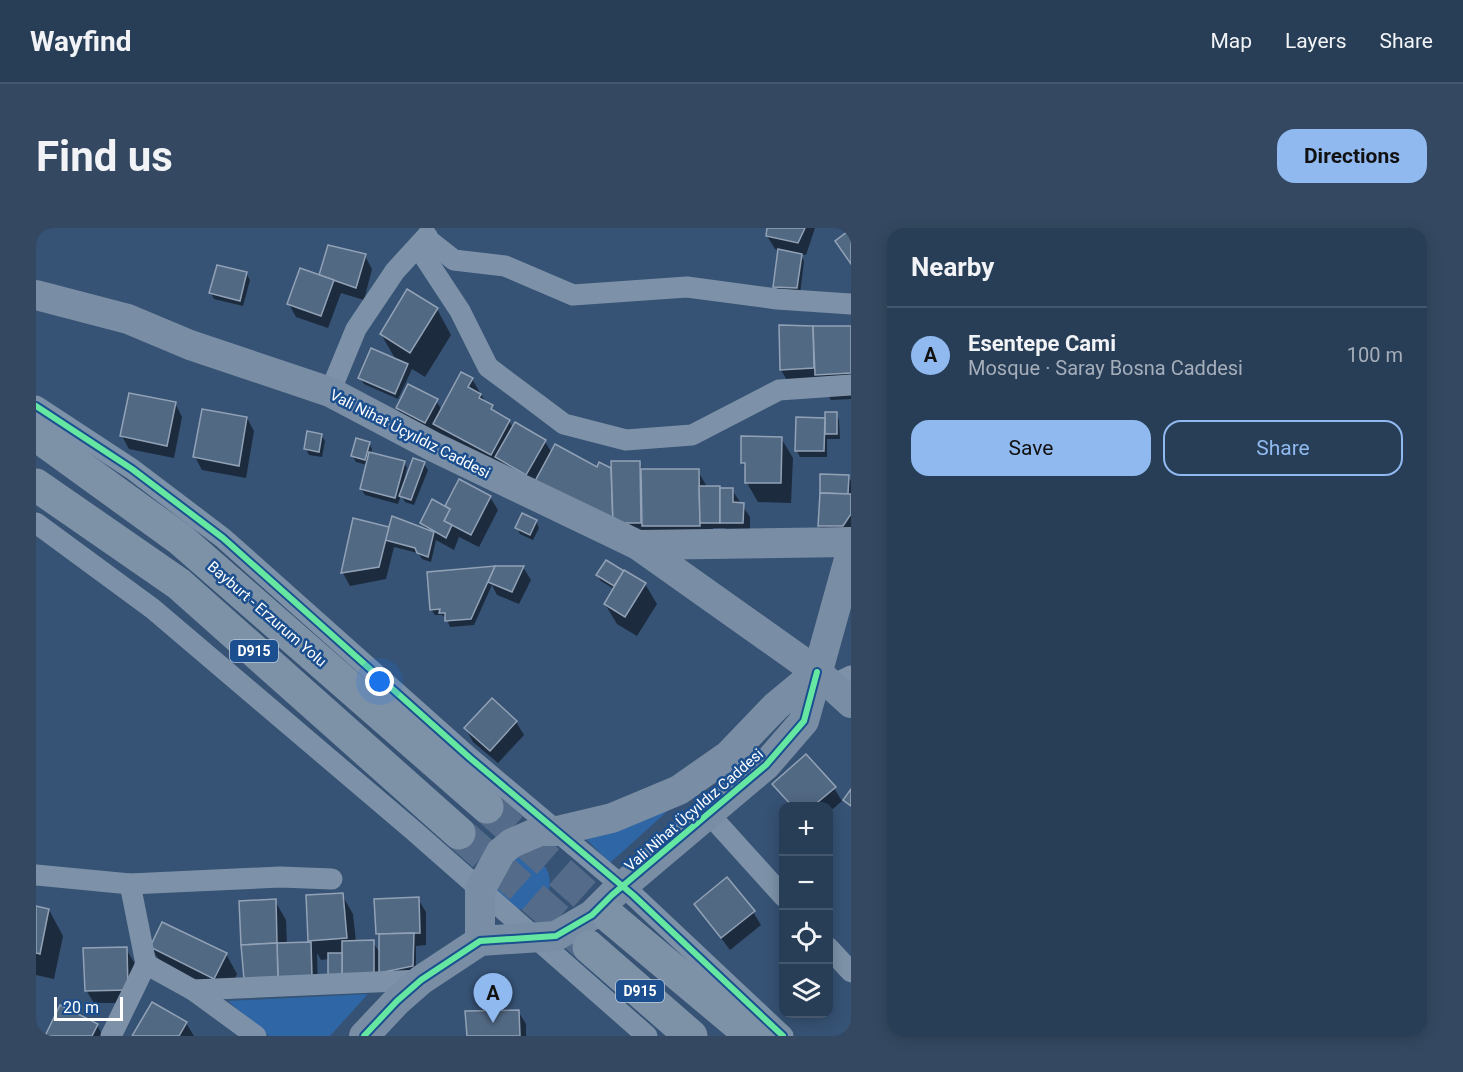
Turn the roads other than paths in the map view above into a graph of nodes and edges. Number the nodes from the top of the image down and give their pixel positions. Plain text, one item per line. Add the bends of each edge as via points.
1 (427, 237) edge
2 (36, 295) edge
3 (851, 304) edge
4 (851, 385) edge
5 (330, 392) junction
6 (36, 406) edge
7 (36, 435) edge
8 (36, 485) edge
9 (36, 523) edge
10 (851, 542) edge
11 (638, 545) junction
12 (851, 552) edge
13 (842, 684) edge
14 (487, 807) tunnel mouth
15 (709, 814) junction
16 (557, 831) junction
17 (459, 833) tunnel mouth
18 (36, 875) edge
19 (333, 879) dead end
20 (130, 884) junction
21 (623, 887) junction
22 (480, 890) junction
23 (779, 893) edge
24 (610, 917) tunnel mouth
25 (534, 938) junction
26 (480, 941) junction
27 (589, 947) tunnel mouth
28 (833, 952) edge
29 (146, 964) junction
30 (851, 972) edge
31 (421, 980) junction
32 (193, 990) junction
33 (111, 1036) edge
34 (256, 1036) edge
35 (364, 1036) edge
36 (647, 1036) edge
37 (691, 1036) edge
38 (752, 1036) edge
39 (783, 1036) edge

1 - 3 street via 454,260 505,266 573,294 687,287
1 - 4 street via 488,367 564,424 626,440 692,435 779,390
1 - 5 street via 395,271 356,329
2 - 5 main road, Vali Nihat Üçyıldız Caddesi via 128,319 190,345
5 - 11 main road, Vali Nihat Üçyıldız Caddesi
6 - 16 street via 132,469 223,538
7 - 14 highway, Bayburt - Erzurum Yolu / D915 via 180,539
8 - 17 highway, D915 via 179,584
9 - 22 street via 153,609
10 - 11 main road
11 - 13 main road, Vali Nihat Üçyıldız Caddesi
12 - 13 main road
13 - 15 main road, Vali Nihat Üçyıldız Caddesi via 804,720 766,765
13 - 16 main road, Vali Nihat Üçyıldız Caddesi via 776,706 729,755 679,790 629,812
15 - 21 main road, Vali Nihat Üçyıldız Caddesi
15 - 23 street
16 - 21 street
16 - 22 main road, Vali Nihat Üçyıldız Caddesi via 540,831 506,847
18 - 20 street
19 - 20 street via 280,877
20 - 29 street
21 - 25 main road, Vali Nihat Üçyıldız Caddesi via 579,923 556,936
21 - 39 street
22 - 25 street
22 - 26 main road, Vali Nihat Üçyıldız Caddesi
24 - 38 highway, D915
25 - 26 main road, Vali Nihat Üçyıldız Caddesi
25 - 36 street
26 - 31 main road
27 - 37 highway, D915
28 - 30 street
29 - 32 street
29 - 33 street
31 - 32 street
31 - 35 main road
32 - 34 street

